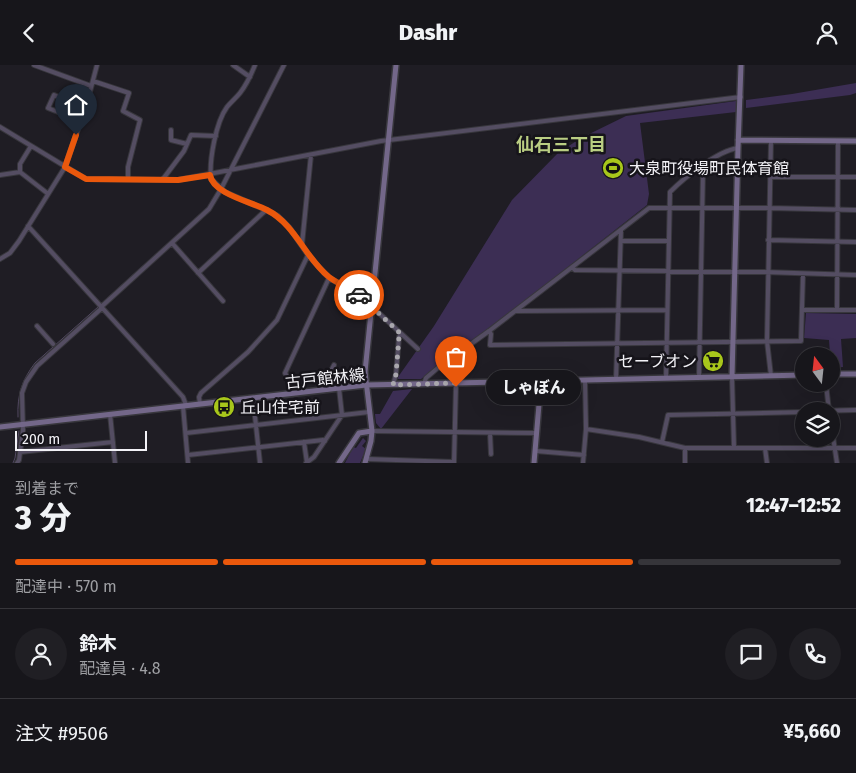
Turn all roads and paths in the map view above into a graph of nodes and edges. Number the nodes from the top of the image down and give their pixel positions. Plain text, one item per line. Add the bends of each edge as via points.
1 (34, 65) edge
2 (97, 65) edge
3 (233, 65) edge
4 (255, 65) edge
5 (284, 65) edge
6 (396, 65) edge
7 (741, 65) edge
8 (250, 77) junction
9 (92, 83) junction
10 (741, 97) junction
11 (86, 107) junction
12 (81, 121) junction
13 (0, 127) edge
14 (171, 130) dead end
15 (216, 136) junction
16 (388, 140) junction
17 (738, 140) junction
18 (771, 140) junction
19 (838, 141) junction
20 (856, 141) edge
21 (187, 144) junction
22 (31, 146) junction
23 (738, 148) junction
24 (311, 155) junction
25 (65, 167) junction
26 (701, 167) junction
27 (230, 171) junction
28 (20, 172) junction
29 (0, 175) edge
30 (210, 175) junction
31 (770, 177) junction
32 (838, 177) junction
33 (856, 177) edge
34 (128, 179) junction
35 (163, 179) junction
36 (221, 189) junction
37 (48, 193) junction
38 (669, 208) junction
39 (702, 208) junction
40 (736, 208) junction
41 (769, 208) junction
42 (266, 209) junction
43 (838, 210) junction
44 (856, 210) edge
45 (28, 226) junction
46 (621, 229) junction
47 (768, 240) junction
48 (621, 241) junction
49 (668, 241) junction
50 (837, 242) junction
51 (856, 242) edge
52 (172, 243) junction
53 (302, 245) junction
54 (308, 255) junction
55 (0, 259) edge
56 (572, 267) junction
57 (620, 271) junction
58 (668, 271) junction
59 (700, 272) junction
60 (735, 272) junction
61 (198, 273) junction
62 (768, 273) junction
63 (803, 274) junction
64 (837, 275) junction
65 (856, 275) edge
66 (329, 277) junction
67 (224, 301) dead end
68 (372, 307) junction
69 (102, 308) junction
70 (618, 310) junction
71 (667, 310) junction
72 (802, 310) junction
73 (837, 310) junction
74 (515, 311) junction
75 (856, 311) edge
76 (37, 326) dead end
77 (489, 331) junction
78 (401, 334) junction
79 (767, 341) junction
80 (733, 342) junction
81 (666, 343) junction
82 (699, 343) junction
83 (53, 344) dead end
84 (618, 344) junction
85 (418, 349) dead end
86 (334, 365) dead end
87 (440, 366) junction
88 (840, 374) edge
89 (856, 374) edge
90 (795, 375) edge
91 (770, 376) junction
92 (699, 377) junction
93 (732, 377) junction
94 (666, 378) junction
95 (616, 379) junction
96 (586, 380) junction
97 (541, 381) junction
98 (456, 383) junction
99 (424, 384) junction
100 (366, 385) junction
101 (393, 385) junction
102 (339, 388) junction
103 (327, 389) junction
104 (302, 392) junction
105 (253, 398) junction
106 (200, 404) junction
107 (184, 405) junction
108 (856, 410) edge
109 (840, 411) edge
110 (369, 412) junction
111 (795, 412) edge
112 (733, 413) junction
113 (110, 414) junction
114 (342, 415) junction
115 (22, 423) junction
116 (256, 425) junction
117 (0, 427) edge
118 (586, 429) junction
119 (372, 431) junction
120 (455, 432) junction
121 (186, 433) junction
122 (490, 433) junction
123 (537, 433) junction
124 (325, 441) junction
125 (113, 442) junction
126 (304, 442) junction
127 (662, 442) junction
128 (259, 447) junction
129 (685, 448) junction
130 (734, 448) junction
131 (764, 448) junction
132 (834, 448) junction
133 (856, 448) edge
134 (536, 451) junction
135 (20, 452) junction
136 (491, 454) dead end
137 (188, 455) junction
138 (584, 455) junction
139 (366, 461) edge
140 (454, 462) edge
141 (17, 463) edge
142 (115, 463) edge
143 (188, 463) edge
144 (260, 463) edge
145 (306, 463) edge
146 (339, 463) edge
147 (534, 463) edge
148 (583, 463) edge
149 (685, 463) edge
150 (767, 463) edge
151 (837, 463) edge

1 - 9 street
2 - 9 street
3 - 8 street
4 - 8 street
5 - 27 street
6 - 16 street
7 - 10 street
8 - 15 street via 227,107
9 - 11 street
9 - 34 street via 129,93 123,111 140,119
10 - 16 street
10 - 17 street
11 - 12 street
11 - 12 street via 54,95 48,108
12 - 25 street
13 - 22 street
14 - 21 street via 171,140
15 - 21 street via 191,135
15 - 30 street
16 - 24 street
16 - 68 street
17 - 18 street
17 - 23 street
18 - 19 street
18 - 31 street
19 - 20 street
19 - 32 street
21 - 35 street
22 - 25 street
22 - 28 street via 20,164
23 - 26 street
23 - 40 street
24 - 27 street
24 - 53 street
25 - 34 street via 86,179
25 - 37 street
26 - 38 street via 670,193
26 - 39 street
27 - 30 street
27 - 36 street
28 - 29 street
28 - 37 street
30 - 35 street
30 - 36 street
31 - 32 street
31 - 41 street
32 - 33 street
32 - 43 street
34 - 35 street
36 - 42 street
36 - 52 street via 209,209
37 - 45 street
38 - 39 street
38 - 46 street via 648,208
38 - 49 street
39 - 40 street
39 - 59 street
40 - 41 street
40 - 60 street
41 - 43 street
41 - 47 street
42 - 53 street via 278,216
42 - 61 street
43 - 44 street
43 - 50 street
45 - 55 street via 10,253
45 - 69 street
46 - 48 street
46 - 56 street
47 - 50 street
47 - 62 street
48 - 49 street
48 - 57 street
49 - 58 street
50 - 51 street
50 - 64 street
52 - 61 street
52 - 69 street
53 - 54 street
54 - 66 street
54 - 106 street via 277,320 248,352 201,393
56 - 57 street via 575,270
56 - 74 street
57 - 58 street
57 - 70 street
58 - 59 street
58 - 71 street
59 - 60 street
59 - 82 street
60 - 62 street
60 - 80 street
61 - 67 street
62 - 63 street
62 - 79 street
63 - 64 street
63 - 72 street
64 - 65 street
64 - 73 street
66 - 68 street via 357,293
66 - 104 street via 285,373 300,385
68 - 78 street
68 - 100 street
69 - 107 street via 183,397
69 - 115 street via 28,379 22,393
70 - 71 street
70 - 74 street
70 - 84 street
71 - 81 street
72 - 73 street
72 - 79 street via 801,341
73 - 75 street
74 - 77 street
76 - 83 street
77 - 84 street via 490,345
77 - 87 street
78 - 85 street
78 - 101 street
79 - 80 street
79 - 91 street
80 - 82 street
80 - 93 street
81 - 82 street
81 - 84 street
81 - 94 street
82 - 92 street
84 - 95 street
86 - 103 street via 327,379
87 - 98 street
87 - 99 street
88 - 89 street
90 - 91 street, 古戸館林線
91 - 93 street, 古戸館林線
92 - 93 street, 古戸館林線
92 - 94 street, 古戸館林線
93 - 112 street
94 - 95 street, 古戸館林線
95 - 96 street, 古戸館林線
96 - 97 street, 古戸館林線
96 - 118 street
97 - 98 street, 古戸館林線
97 - 123 street
98 - 99 street, 古戸館林線
98 - 120 street
99 - 101 street, 古戸館林線
100 - 101 street, 古戸館林線
100 - 102 street, 古戸館林線
100 - 110 street
102 - 103 street, 古戸館林線
102 - 114 street
103 - 104 street, 古戸館林線
104 - 105 street, 古戸館林線
105 - 106 street, 古戸館林線
105 - 116 street
106 - 107 street, 古戸館林線
107 - 113 street, 古戸館林線
107 - 121 street
108 - 109 street
110 - 114 street
110 - 119 street
111 - 112 street
112 - 127 street via 668,415
112 - 130 street
113 - 115 street, 古戸館林線
113 - 125 street
114 - 116 street
114 - 124 street
115 - 117 street, 古戸館林線
115 - 135 street
116 - 121 street
116 - 128 street
118 - 127 street
118 - 138 street
119 - 120 street
119 - 139 street
119 - 146 street via 358,433
120 - 122 street
120 - 140 street
121 - 137 street
122 - 123 street
122 - 136 street
123 - 134 street
124 - 126 street
124 - 145 street
125 - 135 street
125 - 142 street
126 - 128 street
126 - 145 street
127 - 129 street
128 - 137 street
128 - 144 street
129 - 130 street
129 - 149 street
130 - 131 street
131 - 132 street
131 - 150 street
132 - 133 street
132 - 151 street
134 - 138 street
134 - 147 street
135 - 141 street
137 - 143 street
138 - 148 street
139 - 140 street

